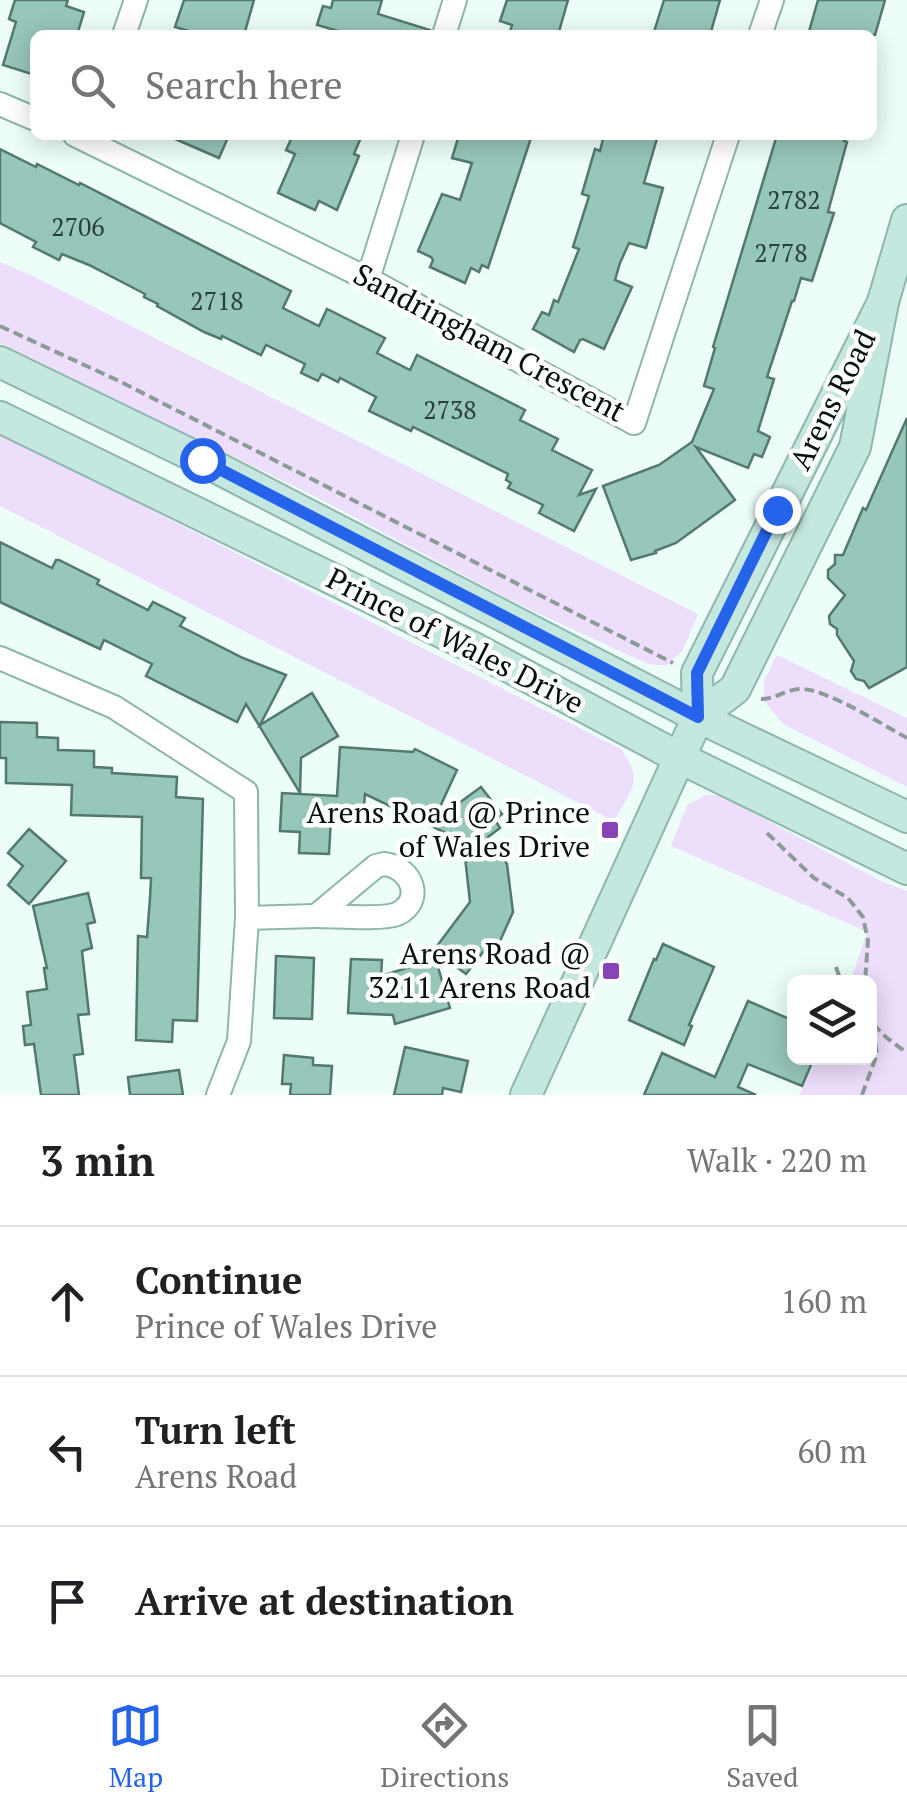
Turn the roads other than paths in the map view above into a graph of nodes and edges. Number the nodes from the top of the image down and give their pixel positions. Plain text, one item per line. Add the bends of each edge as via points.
1 (136, 0) edge
2 (455, 0) edge
3 (772, 0) edge
4 (126, 30) edge
5 (446, 30) edge
6 (762, 30) edge
7 (0, 104) edge
8 (30, 116) edge
9 (92, 140) edge
10 (411, 140) edge
11 (726, 140) edge
12 (907, 220) edge
13 (368, 279) junction
14 (883, 302) junction
15 (0, 362) edge
16 (0, 417) edge
17 (0, 658) edge
18 (698, 717) junction
19 (678, 758) junction
20 (907, 817) edge
21 (907, 870) edge
22 (316, 916) dead end
23 (246, 918) junction
24 (218, 1095) edge
25 (526, 1095) edge

1 - 4 street
2 - 5 street
3 - 6 street
7 - 8 street
9 - 13 street, Sandringham Crescent
10 - 13 street
11 - 13 street, Sandringham Crescent via 634,422
12 - 14 main road, Arens Road
14 - 18 main road, Arens Road via 697,673
14 - 18 main road, Arens Road via 855,447 735,689
15 - 18 main road, Prince of Wales Drive
16 - 19 main road, Prince of Wales Drive via 472,647
17 - 23 street via 114,707 246,792
18 - 19 main road, Arens Road
18 - 20 main road, Prince of Wales Drive
19 - 21 main road, Prince of Wales Drive
19 - 25 main road, Arens Road
22 - 23 street
23 - 24 street via 239,1041

